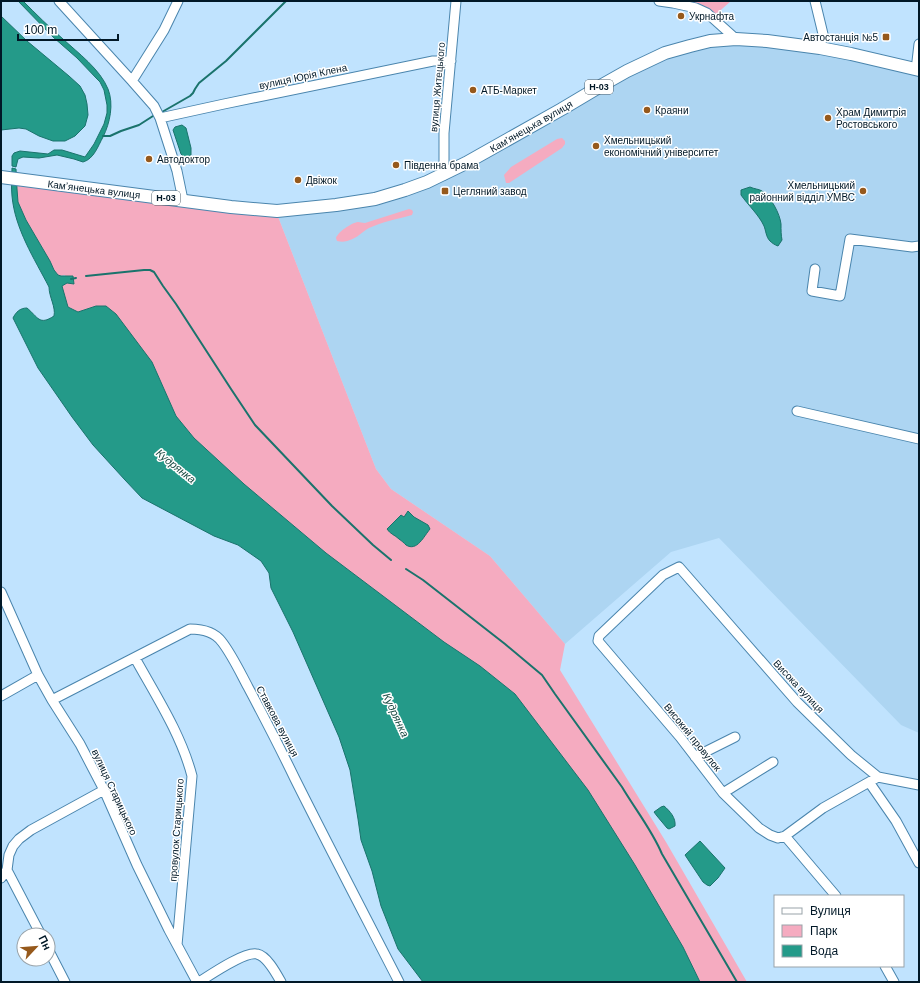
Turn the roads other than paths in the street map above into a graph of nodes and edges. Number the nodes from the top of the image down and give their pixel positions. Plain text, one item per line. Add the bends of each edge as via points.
1 (58, 1) edge
2 (178, 1) edge
3 (456, 1) edge
4 (659, 1) edge
5 (815, 1) edge
6 (736, 39) junction
7 (919, 44) edge
8 (820, 48) junction
9 (451, 60) junction
10 (918, 70) edge
11 (132, 81) junction
12 (160, 118) junction
13 (444, 175) junction
14 (10, 178) edge
15 (184, 200) junction
16 (919, 246) edge
17 (815, 269) dead end
18 (797, 411) dead end
19 (919, 439) edge
20 (682, 572) joint
21 (1, 592) edge
22 (5, 610) edge
23 (136, 658) junction
24 (38, 675) junction
25 (1, 696) edge
26 (52, 700) junction
27 (735, 737) dead end
28 (695, 757) junction
29 (773, 762) dead end
30 (878, 777) junction
31 (869, 782) junction
32 (919, 785) edge
33 (104, 790) junction
34 (723, 793) junction
35 (785, 836) junction
36 (919, 863) edge
37 (7, 870) junction
38 (1, 878) edge
39 (835, 895) edge
40 (37, 927) edge
41 (179, 927) junction
42 (170, 930) junction
43 (178, 945) junction
44 (56, 965) edge
45 (886, 967) edge
46 (65, 982) edge
47 (198, 982) edge
48 (281, 982) edge
49 (399, 982) edge
50 (894, 982) edge

1 - 11 street
2 - 11 street via 164,30
3 - 9 street, вулиця Житецького
4 - 6 street via 696,8 707,13
5 - 8 street via 823,34
6 - 8 main road, Камʼянецька вулиця / Н-03
6 - 13 main road, Камʼянецька вулиця / Н-03 via 710,41 664,53 628,70
7 - 10 street
8 - 10 main road, Камʼянецька вулиця / Н-03
9 - 12 street, вулиця Юрія Клена via 425,62
9 - 13 street, вулиця Житецького via 444,133
11 - 12 street via 154,106
12 - 15 street via 177,168
13 - 15 main road, Камʼянецька вулиця / Н-03 via 375,199 306,208 277,210 231,207
14 - 15 main road, Камʼянецька вулиця / Н-03
16 - 17 street via 850,239 840,296 812,291
18 - 19 street
20 - 28 street, Високий провулок via 679,567 664,574 599,636 598,641
20 - 30 street, Висока вулиця via 797,702 851,755
21 - 22 street, вулиця Старицького
22 - 24 street, вулиця Старицького
23 - 26 street, Ставкова вулиця
23 - 41 street, провулок Старицького via 170,722 188,760 192,776
23 - 49 street, Ставкова вулиця via 190,629 212,633 222,641 279,746
24 - 25 street
24 - 26 street, вулиця Старицького
26 - 33 street, вулиця Старицького via 80,744
27 - 28 street
28 - 34 street, Високий провулок
29 - 34 street
30 - 31 street
30 - 32 street, Висока вулиця
31 - 35 street via 823,808
31 - 36 street via 896,821
33 - 37 street via 19,839 9,855
33 - 42 street, вулиця Старицького via 137,865
34 - 35 street, Високий провулок via 770,835 778,838
35 - 39 street
37 - 38 street
37 - 40 street
41 - 42 street
41 - 43 street, провулок Старицького
42 - 43 street, вулиця Старицького
43 - 47 street, вулиця Старицького
44 - 46 street
45 - 50 street
47 - 48 street via 251,954 258,954 267,960

